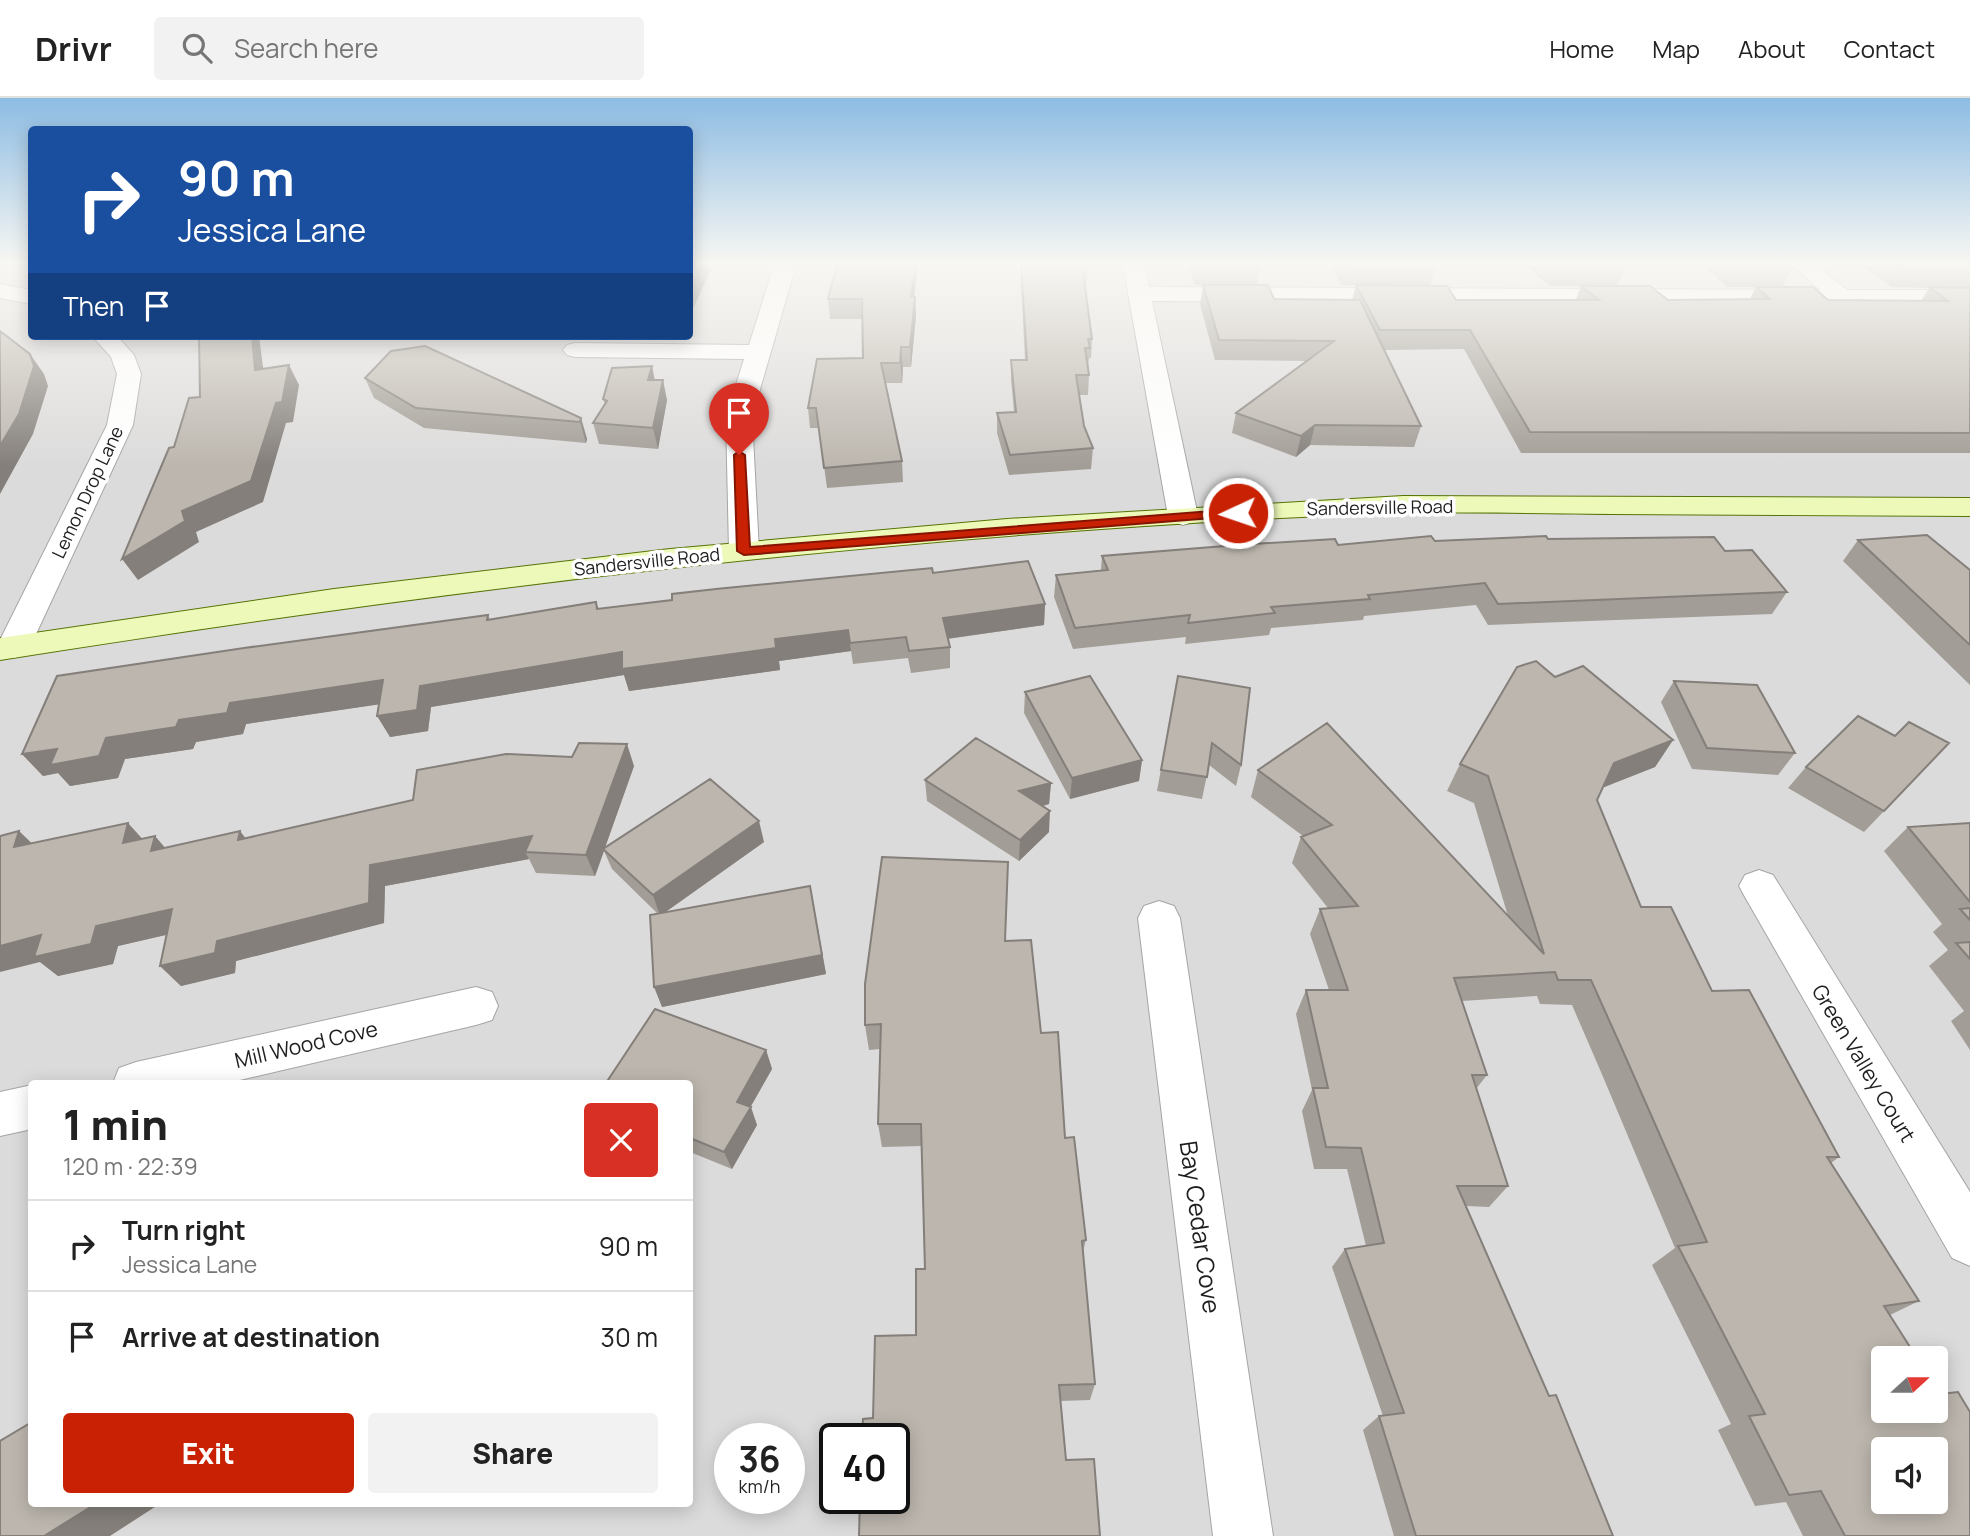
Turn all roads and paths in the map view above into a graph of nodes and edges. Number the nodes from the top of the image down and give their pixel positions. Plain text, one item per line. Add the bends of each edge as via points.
1 (766, 332) edge
2 (1147, 332) edge
3 (108, 340) edge
4 (575, 350) dead end
5 (760, 352) junction
6 (1967, 509) edge
7 (1183, 516) junction
8 (744, 551) junction
9 (6, 648) edge
10 (1759, 887) dead end
11 (1159, 918) dead end
12 (477, 1006) dead end
13 (149, 1080) edge
14 (28, 1108) edge
15 (0, 1114) edge
16 (1970, 1240) edge
17 (1242, 1536) edge

1 - 5 street
2 - 7 street
3 - 9 street, Lemon Drop Lane via 122,355 128,374 120,425
4 - 5 street
5 - 8 street via 739,417
6 - 7 street, Sandersville Road via 1432,505
7 - 8 street, Sandersville Road
8 - 9 street, Sandersville Road via 359,595
10 - 16 street, Green Valley Court
11 - 17 street, Bay Cedar Cove
12 - 13 street, Mill Wood Cove
14 - 15 street

